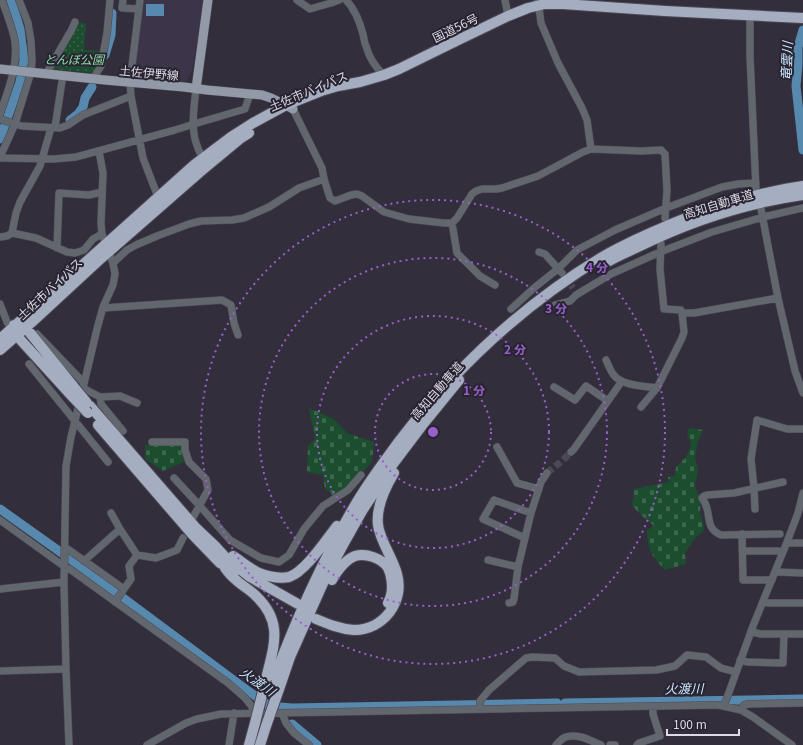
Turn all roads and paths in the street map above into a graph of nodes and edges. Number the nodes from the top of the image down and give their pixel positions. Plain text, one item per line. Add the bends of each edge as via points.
1 (2, 0) edge
2 (19, 0) edge
3 (140, 0) edge
4 (208, 0) edge
5 (297, 0) edge
6 (339, 0) edge
7 (346, 0) edge
8 (505, 0) edge
9 (538, 3) edge
10 (116, 4) edge
11 (139, 9) junction
12 (750, 15) junction
13 (508, 16) junction
14 (801, 18) edge
15 (75, 22) dead end
16 (0, 69) edge
17 (14, 71) junction
18 (30, 72) junction
19 (46, 74) junction
20 (63, 75) junction
21 (384, 75) junction
22 (93, 79) junction
23 (130, 82) junction
24 (360, 82) joint
25 (196, 89) junction
26 (250, 94) junction
27 (131, 96) junction
28 (290, 107) junction
29 (1, 117) edge
30 (13, 124) junction
31 (194, 124) junction
32 (53, 128) junction
33 (139, 140) junction
34 (591, 149) junction
35 (99, 151) junction
36 (0, 158) edge
37 (42, 159) junction
38 (206, 161) junction
39 (324, 179) junction
40 (799, 191) edge
41 (102, 192) junction
42 (158, 197) junction
43 (666, 208) junction
44 (802, 208) edge
45 (762, 213) junction
46 (665, 218) dead end
47 (452, 223) junction
48 (12, 233) junction
49 (0, 237) edge
50 (105, 243) junction
51 (661, 244) dead end
52 (57, 248) junction
53 (539, 252) dead end
54 (660, 252) junction
55 (113, 263) junction
56 (560, 270) junction
57 (495, 285) dead end
58 (778, 298) junction
59 (0, 304) edge
60 (555, 305) dead end
61 (103, 308) junction
62 (511, 309) dead end
63 (682, 313) junction
64 (26, 328) junction
65 (37, 334) dead end
66 (238, 335) dead end
67 (8, 337) edge
68 (606, 360) dead end
69 (29, 364) dead end
70 (622, 381) junction
71 (457, 383) junction
72 (84, 385) junction
73 (554, 387) dead end
74 (657, 388) junction
75 (71, 389) junction
76 (803, 392) edge
77 (100, 397) junction
78 (608, 401) junction
79 (137, 403) dead end
80 (642, 407) dead end
81 (89, 410) junction
82 (75, 422) junction
83 (803, 429) edge
84 (123, 431) dead end
85 (152, 442) dead end
86 (497, 447) dead end
87 (571, 452) tunnel mouth
88 (108, 462) dead end
89 (547, 473) tunnel mouth
90 (361, 475) dead end
91 (174, 478) dead end
92 (783, 482) dead end
93 (754, 488) junction
94 (539, 489) junction
95 (803, 493) edge
96 (355, 505) junction
97 (200, 506) junction
98 (756, 509) dead end
99 (111, 513) dead end
100 (531, 513) junction
101 (801, 513) edge
102 (192, 518) dead end
103 (0, 520) edge
104 (120, 529) junction
105 (742, 534) junction
106 (780, 534) dead end
107 (183, 538) dead end
108 (525, 538) junction
109 (788, 542) junction
110 (803, 543) edge
111 (216, 546) junction
112 (65, 549) junction
113 (742, 551) junction
114 (778, 551) dead end
115 (137, 555) junction
116 (488, 560) dead end
117 (84, 561) junction
118 (220, 563) junction
119 (65, 565) junction
120 (518, 567) junction
121 (776, 572) junction
122 (803, 573) edge
123 (772, 580) junction
124 (64, 582) junction
125 (0, 589) edge
126 (123, 590) junction
127 (116, 601) junction
128 (763, 601) junction
129 (803, 603) edge
130 (509, 604) dead end
131 (313, 618) junction
132 (751, 632) junction
133 (784, 634) junction
134 (803, 634) edge
135 (740, 660) junction
136 (66, 669) junction
137 (0, 671) edge
138 (736, 672) junction
139 (272, 684) junction
140 (725, 702) junction
141 (803, 703) edge
142 (653, 706) junction
143 (480, 709) junction
144 (741, 710) junction
145 (234, 713) junction
146 (282, 713) junction
147 (259, 722) junction
148 (69, 745) edge
149 (147, 745) edge
150 (228, 745) edge
151 (249, 745) edge
152 (252, 745) edge
153 (260, 745) edge
154 (309, 745) edge
155 (556, 745) edge
156 (601, 745) edge
157 (610, 745) edge
158 (615, 745) edge
159 (637, 745) edge
160 (792, 745) edge

1 - 17 street via 15,40
2 - 18 street via 31,41
3 - 11 street
4 - 25 main road
5 - 6 street via 310,9
7 - 21 street via 356,17 375,66
8 - 13 street
9 - 12 highway, 国道56号
9 - 13 highway, 国道56号
9 - 34 street via 542,23 555,56 587,120
10 - 11 street
10 - 22 street via 107,33 102,66
11 - 23 street
12 - 14 highway, 国道56号
12 - 43 street via 756,187 738,184 722,187
13 - 21 highway, 国道56号
15 - 19 street
16 - 17 main road, 土佐伊野線
17 - 18 main road, 土佐伊野線
17 - 29 street
18 - 19 main road, 土佐伊野線
18 - 30 street
19 - 20 main road, 土佐伊野線
20 - 22 main road, 土佐伊野線
20 - 32 street
21 - 24 highway, 国道56号
22 - 23 main road, 土佐伊野線
23 - 25 main road, 土佐伊野線
23 - 27 street
24 - 28 highway, 土佐市バイパス
25 - 26 main road, 土佐伊野線
25 - 31 street
26 - 28 main road, 土佐伊野線 via 262,95
26 - 31 street via 245,109
27 - 32 street via 83,115 68,125
27 - 33 street
28 - 38 highway, 土佐市バイパス
28 - 39 street via 322,168
29 - 30 street
30 - 32 street
30 - 36 street
31 - 33 street
31 - 38 street via 198,150
32 - 37 street
33 - 35 street
33 - 42 street
34 - 43 street via 661,150 665,154
34 - 47 street via 538,176 502,188 476,191
35 - 37 street via 76,157
35 - 41 street via 103,173
36 - 37 street
37 - 48 street via 20,202
38 - 42 highway, 土佐市バイパス
38 - 50 highway, 土佐市バイパス
39 - 47 street via 330,198 335,201 356,194 384,212 409,219
39 - 55 street via 299,188 269,207 244,218 201,221 157,236 127,250
40 - 71 highway, 高知自動車道 via 696,222 660,236 608,262 564,289 505,338
40 - 96 highway, 高知自動車道 via 765,194 693,215 605,255 561,284 500,333 451,379 385,459
41 - 50 street via 101,223
41 - 52 street via 89,195 59,193
42 - 50 highway, 土佐市バイパス
43 - 46 street
43 - 56 street via 577,250
44 - 45 street
45 - 54 street
45 - 58 street
47 - 57 street via 457,254 480,276
48 - 49 street
48 - 52 street via 36,238
50 - 52 street via 93,239 84,250 75,253
50 - 55 street
50 - 64 highway, 土佐市バイパス
50 - 67 highway, 土佐市バイパス
51 - 54 street
53 - 56 street via 545,254
54 - 60 street via 575,292 570,300
54 - 63 street via 664,310 681,310
55 - 61 street via 113,285
56 - 62 street via 534,288
58 - 63 street via 711,311
58 - 76 street via 795,371
59 - 67 street via 7,322
61 - 66 street via 222,300 231,305
61 - 72 street
63 - 74 street via 682,338
64 - 67 highway, 土佐市バイパス
64 - 75 highway
65 - 72 street
67 - 75 highway
68 - 70 street via 613,374
69 - 82 street
70 - 74 street
70 - 78 street
71 - 131 highway, 高知自動車道 via 393,464 362,511 324,581
71 - 131 highway via 402,461 390,481 379,510 378,526 400,587 394,608 381,622 355,630 343,629
72 - 77 street
72 - 82 street
73 - 78 street via 575,400 586,386
74 - 80 street
75 - 81 highway, bridge
77 - 79 street via 120,396
77 - 84 street via 101,404
78 - 87 street
81 - 111 highway via 196,528
81 - 118 highway via 192,534
82 - 88 street
82 - 112 street via 66,466
83 - 93 street via 787,429 757,420 751,459
85 - 97 street via 185,442 189,462 206,479 208,490
86 - 94 street via 517,483
89 - 94 street
90 - 97 street via 348,490 323,506 304,529 289,555 279,562 261,558 230,540
91 - 97 street
92 - 93 street
93 - 98 street
93 - 105 street via 707,495 702,498 707,507 712,530 721,535
94 - 100 street
95 - 101 street
96 - 111 highway via 310,561 289,577 277,578 258,572
96 - 139 highway, 高知自動車道 via 316,578
97 - 102 street
99 - 104 street
100 - 108 street
100 - 108 street via 494,500 484,519
101 - 109 street
103 - 119 street
104 - 115 street
104 - 117 street
105 - 106 street
105 - 113 street
107 - 115 street via 177,550 156,558
108 - 120 street
109 - 110 street
109 - 121 street
111 - 118 highway via 226,558 250,577 297,607 263,591
112 - 117 street
112 - 119 street
113 - 114 street
113 - 123 street via 743,580
115 - 126 street via 130,566 131,579
116 - 120 street
117 - 126 street
118 - 139 highway via 265,605 273,621 275,635
119 - 124 street
119 - 127 street
120 - 130 street via 514,599
121 - 122 street
121 - 123 street
123 - 128 street
124 - 125 street
124 - 136 street
126 - 127 street
127 - 147 street via 246,698
128 - 129 street
128 - 132 street
131 - 131 highway via 362,623 382,613 391,597 392,582 388,568 370,556 353,556 338,569
131 - 139 highway, 高知自動車道
132 - 133 street
132 - 135 street
133 - 134 street
133 - 135 street via 783,663
135 - 138 street
136 - 137 street
136 - 148 street
138 - 140 street
138 - 143 street via 721,668 706,657 687,655 675,666 656,670 579,672 564,666 555,658 532,657 526,658 489,690 480,701
139 - 147 highway, 高知自動車道, bridge
139 - 147 highway, bridge
140 - 142 street via 718,705
140 - 144 street
141 - 144 street via 749,704 744,705
142 - 143 street
142 - 159 street via 652,714 660,736
143 - 146 street
144 - 160 street
145 - 147 street
145 - 149 street via 208,716 186,723
145 - 150 street
146 - 147 street
146 - 154 street via 286,724
147 - 151 highway
147 - 152 highway, 高知自動車道
147 - 153 highway, 高知自動車道
155 - 156 street via 568,736 578,736
157 - 158 street

